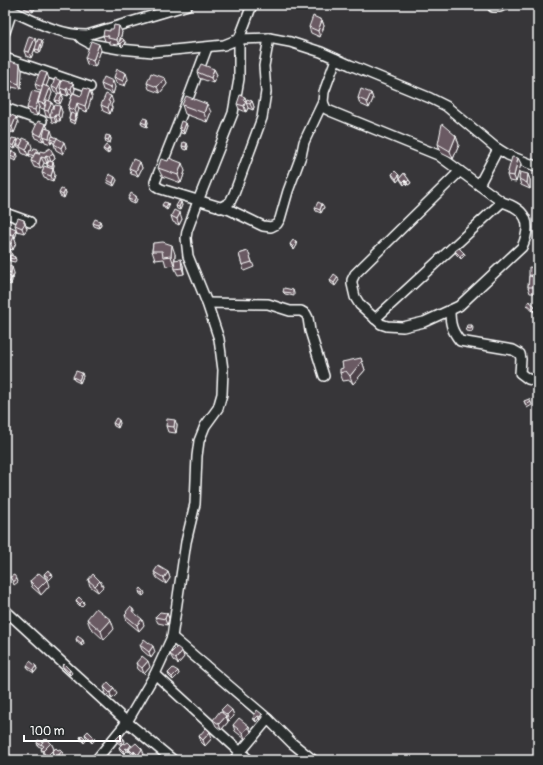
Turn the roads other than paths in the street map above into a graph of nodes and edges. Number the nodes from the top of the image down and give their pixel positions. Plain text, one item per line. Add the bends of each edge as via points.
1 (188, 5) edge
2 (252, 5) edge
3 (492, 5) edge
4 (504, 5) edge
5 (9, 9) edge
6 (5, 32) edge
7 (78, 35) junction
8 (269, 38) junction
9 (240, 39) junction
10 (206, 48) junction
11 (5, 58) edge
12 (336, 59) junction
13 (90, 87) dead end
14 (323, 102) junction
15 (5, 108) edge
16 (42, 121) edge
17 (498, 149) junction
18 (538, 167) edge
19 (460, 172) junction
20 (479, 185) junction
21 (198, 201) junction
22 (502, 202) junction
23 (220, 208) junction
24 (5, 213) edge
25 (30, 222) dead end
26 (207, 303) junction
27 (450, 311) junction
28 (374, 319) junction
29 (324, 376) dead end
30 (538, 381) edge
31 (5, 610) edge
32 (172, 637) junction
33 (155, 674) junction
34 (268, 719) junction
35 (127, 722) junction
36 (241, 753) junction
37 (100, 759) edge
38 (173, 760) edge
39 (234, 760) edge
40 (249, 760) edge
41 (312, 760) edge

1 - 7 street via 87,35
2 - 9 street
3 - 4 street
5 - 6 street
5 - 7 street via 46,27
7 - 10 street via 87,43 120,49 153,52
8 - 9 street
8 - 12 street via 305,46
8 - 23 street via 264,66 266,92 262,118 234,194 230,202
9 - 10 street
9 - 21 street via 238,94
10 - 21 street via 155,182 158,188
11 - 13 street
12 - 14 street
12 - 17 street via 446,106
14 - 19 street via 330,111 438,155
14 - 23 street via 304,142 277,224 271,227 263,226 230,210
15 - 16 street
17 - 18 street
17 - 20 street
19 - 20 street
19 - 28 street via 355,274 352,280 355,297
20 - 22 street
21 - 23 street
21 - 26 street via 187,231 186,248
22 - 27 street via 519,209 524,215 527,234 522,247 469,298
22 - 28 street
24 - 25 street
26 - 29 street via 268,304 306,314
26 - 32 street via 221,351 222,394 218,408 205,426 199,441 195,504 186,542
27 - 28 street via 424,322 403,327 387,326
27 - 30 street via 453,333 460,341 513,350 520,354 520,373 528,379
31 - 35 street
32 - 33 street
32 - 34 street
33 - 35 street
33 - 36 street
34 - 36 street
34 - 41 street
35 - 37 street
35 - 38 street
36 - 39 street
36 - 40 street

